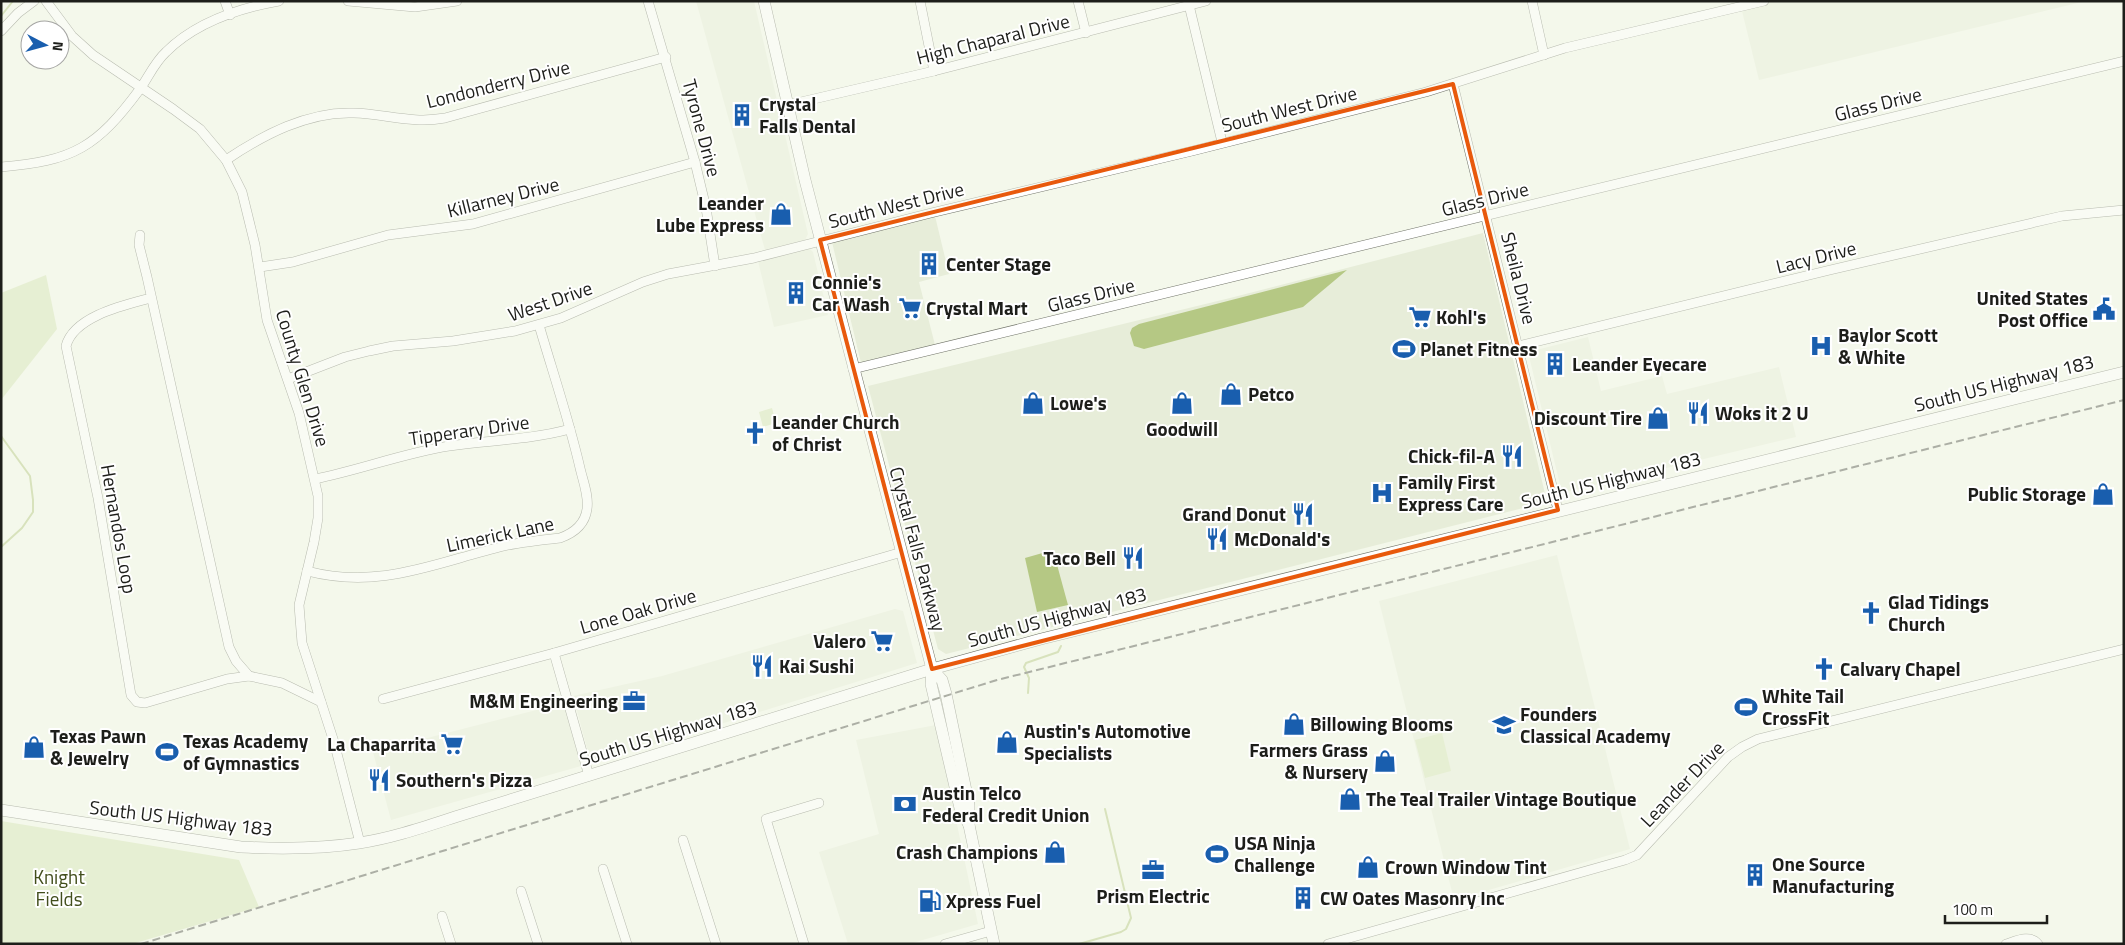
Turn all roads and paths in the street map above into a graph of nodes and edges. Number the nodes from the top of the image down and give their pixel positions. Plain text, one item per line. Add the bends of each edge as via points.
1 (34, 1) edge
2 (46, 1) edge
3 (225, 1) edge
4 (280, 1) edge
5 (348, 1) edge
6 (457, 1) edge
7 (648, 1) edge
8 (764, 1) edge
9 (920, 1) edge
10 (1078, 1) edge
11 (1206, 1) edge
12 (1532, 1) edge
13 (1764, 1) edge
14 (1189, 5) junction
15 (230, 15) junction
16 (1, 31) edge
17 (1086, 33) junction
18 (1544, 55) junction
19 (666, 57) junction
20 (2124, 61) edge
21 (934, 71) junction
22 (1453, 84) junction
23 (141, 87) junction
24 (788, 105) junction
25 (1222, 142) junction
26 (226, 160) junction
27 (695, 162) junction
28 (1, 167) edge
29 (2124, 210) edge
30 (1487, 215) junction
31 (140, 235) dead end
32 (820, 240) junction
33 (714, 266) junction
34 (260, 267) junction
35 (151, 298) junction
36 (539, 325) junction
37 (1518, 346) junction
38 (853, 369) junction
39 (2124, 372) edge
40 (288, 379) junction
41 (570, 429) junction
42 (315, 479) junction
43 (1558, 510) junction
44 (902, 552) junction
45 (307, 571) junction
46 (2124, 649) edge
47 (554, 652) junction
48 (932, 669) junction
49 (249, 676) junction
50 (383, 699) dead end
51 (321, 702) junction
52 (589, 776) junction
53 (819, 803) dead end
54 (1, 810) edge
55 (683, 840) dead end
56 (360, 843) junction
57 (603, 869) dead end
58 (521, 891) dead end
59 (442, 916) dead end
60 (991, 930) junction
61 (451, 944) edge
62 (538, 944) edge
63 (627, 944) edge
64 (716, 944) edge
65 (804, 944) edge
66 (946, 944) edge
67 (994, 944) edge
68 (1328, 944) edge
69 (2006, 944) edge
70 (2038, 944) edge

1 - 16 street
2 - 23 street, County Glen Drive via 82,47
3 - 15 street
4 - 15 street
5 - 6 street via 415,7
7 - 19 street, Tyrone Drive
8 - 24 main road, Crystal Falls Parkway
9 - 21 street
10 - 17 street
11 - 14 street, High Chaparal Drive
12 - 18 street
13 - 18 street, South West Drive
14 - 17 street, High Chaparal Drive
14 - 25 street
15 - 23 street via 174,44 158,60
17 - 21 street, High Chaparal Drive
18 - 22 street, South West Drive
19 - 26 street, Londonderry Drive via 445,118 413,121 352,112 316,118 266,136
19 - 27 street, Tyrone Drive
20 - 30 street, Glass Drive
21 - 24 street, High Chaparal Drive
22 - 25 street, South West Drive
22 - 30 street, Sheila Drive
23 - 26 street, County Glen Drive via 191,122
23 - 28 street via 111,126 82,148 48,160
24 - 32 main road, Crystal Falls Parkway
25 - 32 street, South West Drive
26 - 34 street, County Glen Drive via 242,192
27 - 33 street, Tyrone Drive via 706,208
27 - 34 street, Killarney Drive via 473,224 388,235 293,262
29 - 37 street, Lacy Drive via 2062,216
30 - 37 street, Sheila Drive
30 - 38 street, Glass Drive
31 - 35 street via 139,245
32 - 33 street, West Drive
32 - 38 main road, Crystal Falls Parkway
33 - 36 street, West Drive via 655,278
34 - 40 street, County Glen Drive via 267,320
35 - 49 street via 226,640 236,661
35 - 49 street, Hernandos Loop via 109,309 74,332 66,346 98,498 131,695 137,702 145,703
36 - 40 street, West Drive via 485,337 369,350
36 - 41 street, Limerick Lane
37 - 43 street, Sheila Drive
38 - 44 main road, Crystal Falls Parkway
39 - 43 main road, South US Highway 183
40 - 42 street, County Glen Drive
41 - 42 street, Tipperary Drive via 532,438 423,451
41 - 45 street, Limerick Lane via 588,507 584,520 568,535 505,546 389,576 351,578
42 - 45 street, County Glen Drive via 318,518
43 - 48 main road, South US Highway 183 via 1173,605
44 - 47 street, Lone Oak Drive
44 - 48 main road, Crystal Falls Parkway
45 - 51 street, County Glen Drive via 300,596 299,624
46 - 68 street, Leander Drive via 1758,739 1728,757 1637,854 1625,860
47 - 50 street, Lone Oak Drive
47 - 52 street
48 - 52 main road, South US Highway 183
48 - 60 main road, Crystal Falls Parkway via 932,684 960,808 968,825
49 - 51 street, Hernandos Loop via 282,683
51 - 56 street, County Glen Drive
52 - 56 main road, South US Highway 183 via 395,836
53 - 65 street via 766,819
54 - 56 main road, South US Highway 183 via 241,847 283,849
55 - 64 street
57 - 63 street
58 - 62 street
59 - 61 street
60 - 66 street
60 - 67 main road, Crystal Falls Parkway
69 - 70 street via 2028,938

